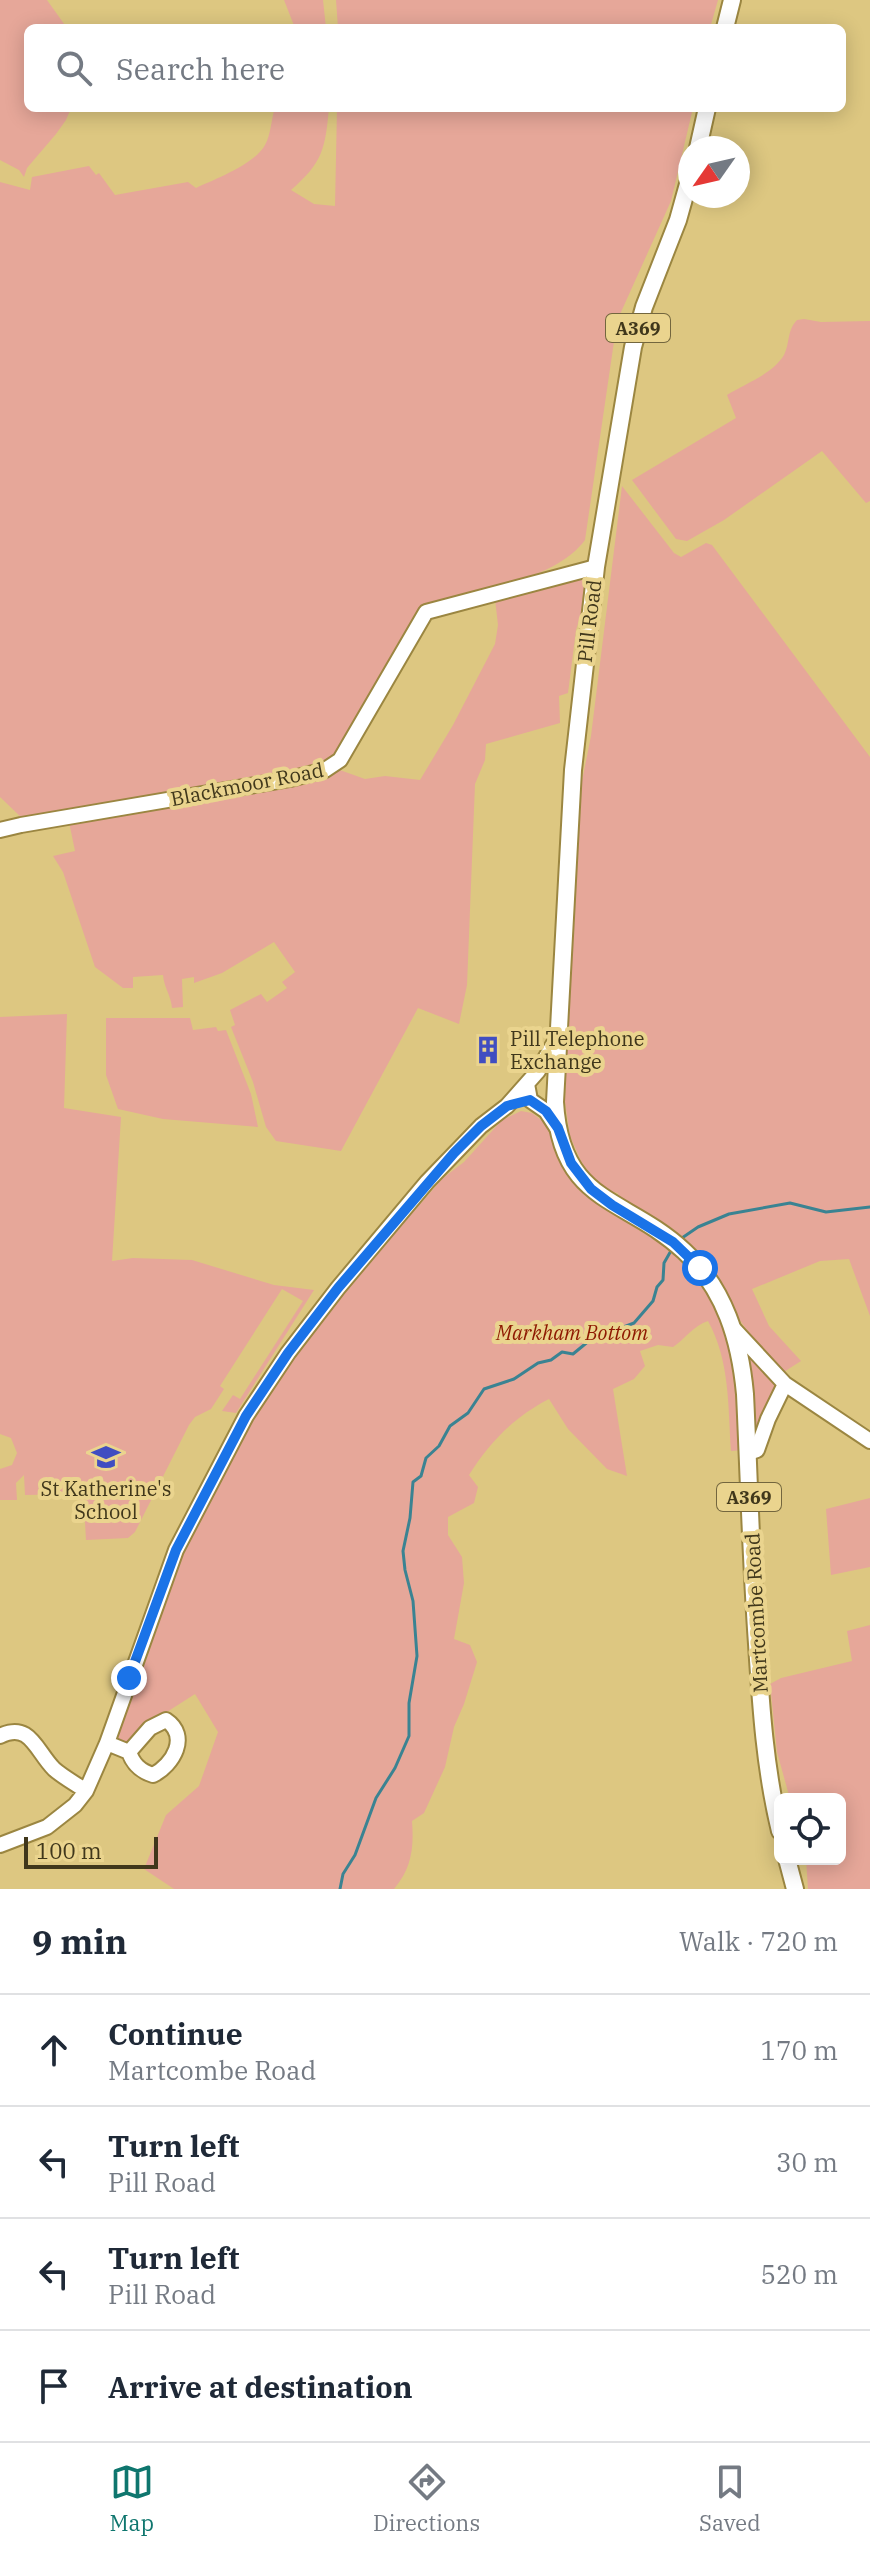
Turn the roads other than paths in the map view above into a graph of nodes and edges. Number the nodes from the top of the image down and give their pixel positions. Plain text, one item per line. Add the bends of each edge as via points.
1 (732, 0) edge
2 (726, 24) edge
3 (706, 112) edge
4 (701, 136) edge
5 (681, 208) edge
6 (596, 567) junction
7 (0, 830) edge
8 (557, 1038) junction
9 (538, 1071) junction
10 (556, 1079) junction
11 (527, 1084) junction
12 (530, 1100) junction
13 (507, 1106) junction
14 (558, 1128) junction
15 (734, 1329) junction
16 (785, 1384) junction
17 (870, 1441) edge
18 (748, 1453) junction
19 (0, 1736) edge
20 (107, 1743) junction
21 (129, 1752) dead end
22 (86, 1791) junction
23 (774, 1802) edge
24 (0, 1845) edge
25 (789, 1865) edge
26 (795, 1889) edge

1 - 2 main road
3 - 4 main road
5 - 6 main road, Pill Road / A369 via 633,347
6 - 7 street, Blackmoor Road via 426,612 340,760 325,770
6 - 8 main road, Pill Road / A369 via 573,770
8 - 9 street, Pill Road
8 - 10 main road, Martcombe Road / A369
9 - 10 street
9 - 11 street, Pill Road
10 - 12 street, Pill Road
10 - 14 main road, Martcombe Road / A369
11 - 12 street
11 - 13 street, Pill Road
12 - 13 street, Pill Road
12 - 14 street
13 - 20 street, Pill Road via 454,1153 389,1227 302,1333 246,1416 176,1550
14 - 15 main road, Martcombe Road / A369 via 581,1177 596,1194 682,1249 722,1301
15 - 16 street
15 - 18 main road, Martcombe Road / A369 via 742,1364
16 - 17 street
16 - 18 street via 757,1450
18 - 23 main road, Martcombe Road / A369 via 760,1696
19 - 22 street via 21,1731 56,1771
20 - 21 street
20 - 22 street, Pill Road
22 - 24 street via 47,1827
25 - 26 main road

